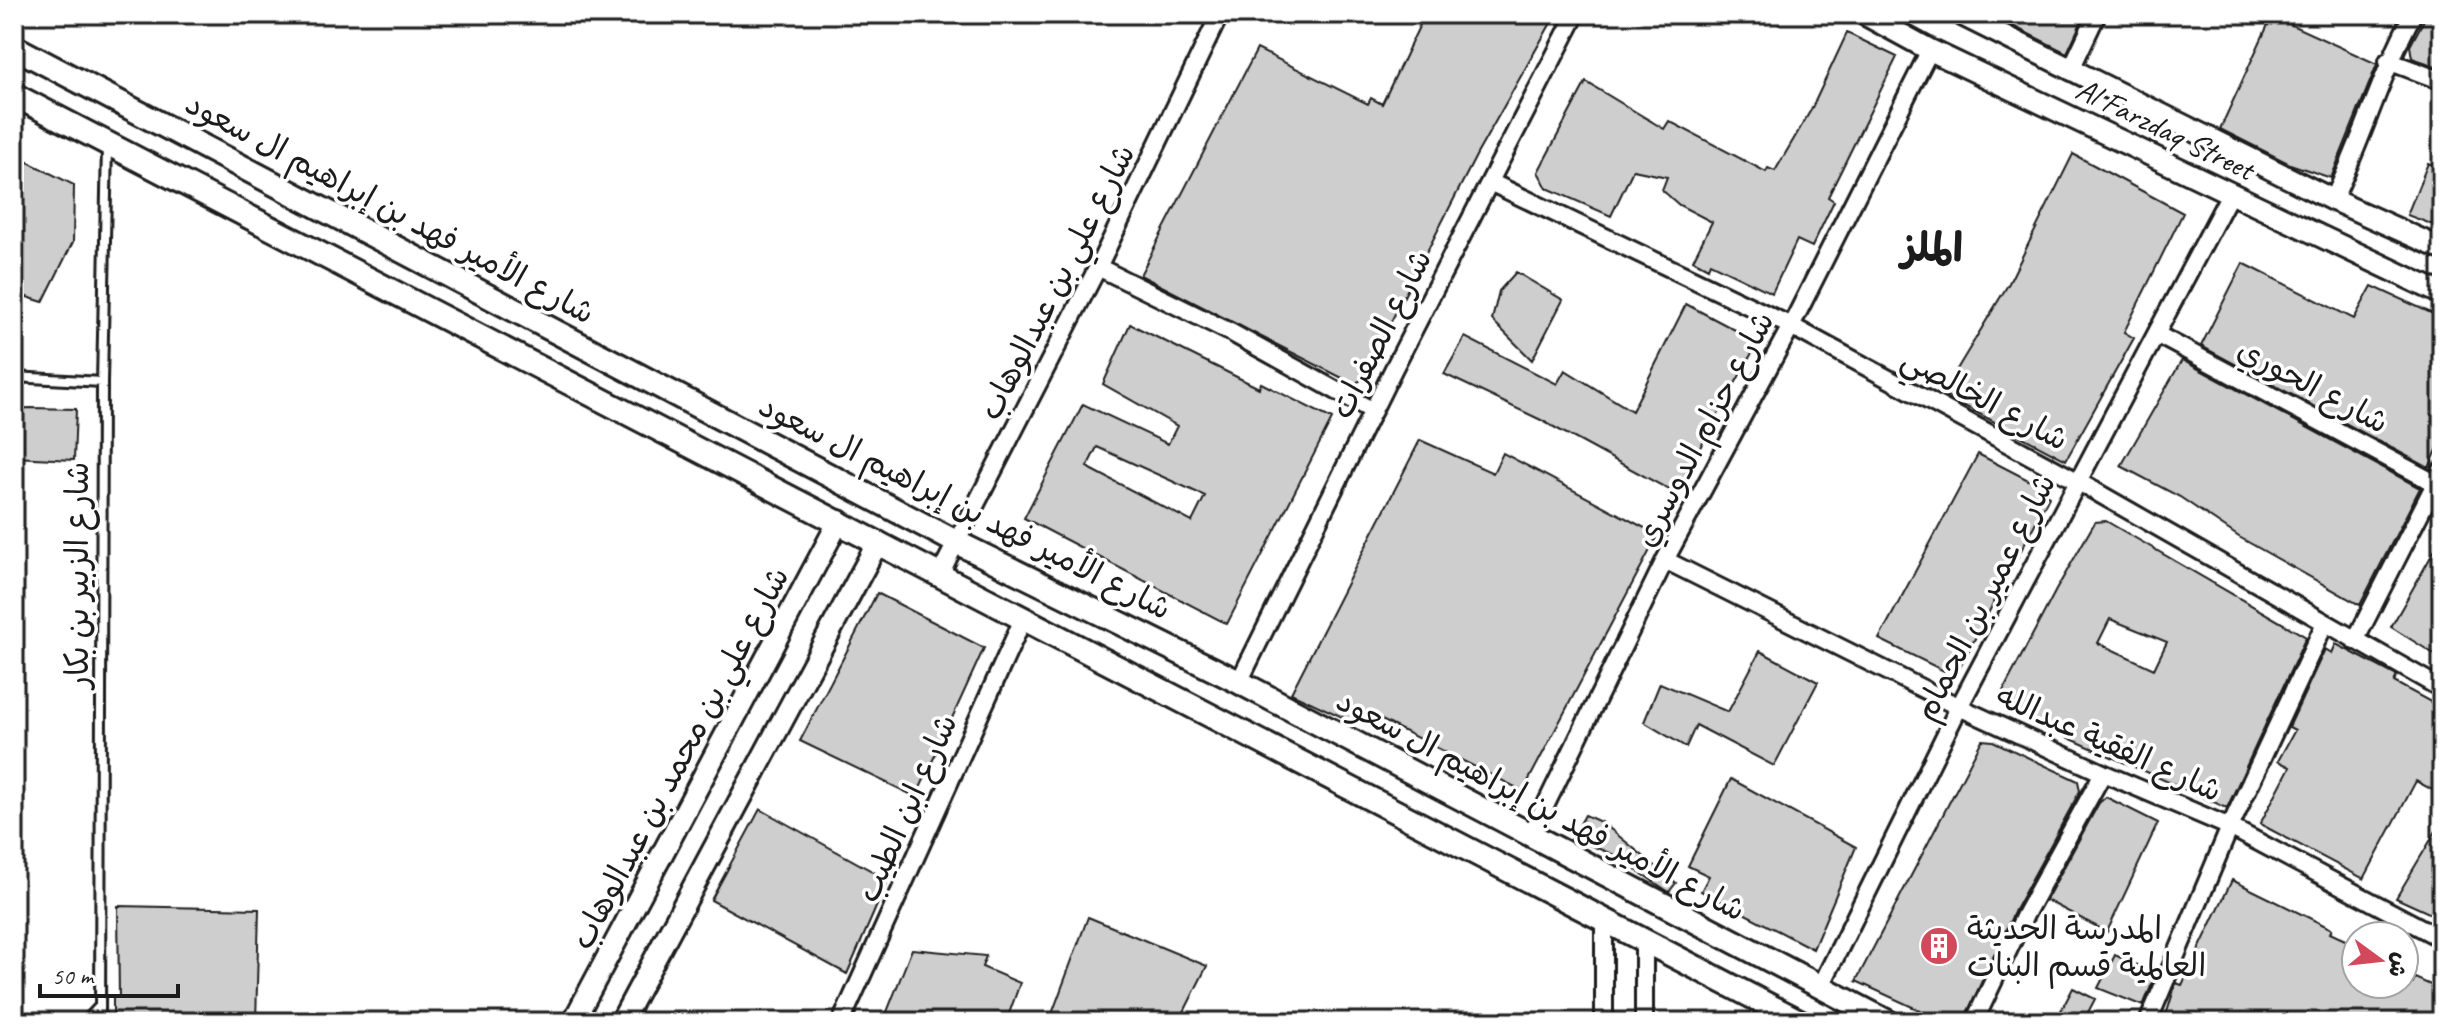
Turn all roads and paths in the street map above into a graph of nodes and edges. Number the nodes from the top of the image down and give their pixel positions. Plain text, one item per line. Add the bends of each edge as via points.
1 (1220, 14) edge
2 (1576, 14) edge
3 (1864, 14) edge
4 (1960, 14) edge
5 (2097, 14) edge
6 (2413, 14) edge
7 (14, 47) edge
8 (1930, 50) junction
9 (2388, 61) junction
10 (2070, 71) junction
11 (2442, 81) edge
12 (14, 95) edge
13 (107, 145) junction
14 (1490, 182) junction
15 (2230, 194) junction
16 (2333, 200) junction
17 (2442, 249) edge
18 (1098, 267) junction
19 (2442, 294) edge
20 (1791, 326) junction
21 (2158, 335) junction
22 (14, 377) edge
23 (102, 382) junction
24 (1373, 411) junction
25 (2440, 480) edge
26 (2077, 481) junction
27 (839, 521) junction
28 (878, 542) junction
29 (956, 542) junction
30 (1665, 560) junction
31 (940, 574) junction
32 (1024, 617) junction
33 (2325, 623) junction
34 (2355, 641) junction
35 (1239, 682) junction
36 (2442, 689) edge
37 (1959, 707) junction
38 (2103, 773) junction
39 (2230, 827) junction
40 (1531, 835) junction
41 (1604, 922) junction
42 (2442, 939) edge
43 (1644, 941) junction
44 (1820, 988) junction
45 (100, 1005) junction
46 (85, 1022) edge
47 (100, 1022) edge
48 (573, 1022) edge
49 (621, 1022) edge
50 (841, 1022) edge
51 (1604, 1022) edge
52 (1644, 1022) edge
53 (1801, 1022) edge
54 (1888, 1022) edge
55 (1974, 1022) edge
56 (2148, 1022) edge

1 - 18 street, شارع علي بن عبدالوهاب
2 - 14 street, شارع الصفرات
3 - 8 street, Al Farzdaq Street
4 - 10 street, Al Farzdaq Street
5 - 10 street
6 - 9 street
7 - 29 main road, شارع الأمير فهد بن إبراهيم ال سعود
8 - 15 street, Al Farzdaq Street
8 - 20 street, شارع حزام الدوسري
9 - 11 street
9 - 16 street
10 - 16 street, Al Farzdaq Street
12 - 13 main road
13 - 23 lane, شارع الزبير بن بكار
13 - 27 main road
14 - 20 street, شارع الخالصي
14 - 24 street, شارع الصفرات
15 - 19 street, Al Farzdaq Street
15 - 21 street, شارع عمير بن الحمام
16 - 17 street, Al Farzdaq Street
18 - 24 street
18 - 29 street, شارع علي بن عبدالوهاب
20 - 26 street, شارع الخالصي
20 - 30 street, شارع حزام الدوسري
21 - 25 street, شارع الحوري
21 - 26 street, شارع عمير بن الحمام
22 - 23 lane
23 - 45 lane, شارع الزبير بن بكار
24 - 35 street, شارع الصفرات
25 - 34 street
26 - 33 street, شارع الخالصي
26 - 37 street, شارع عمير بن الحمام
27 - 28 main road
27 - 48 street, شارع علي بن محمد بن عبدالوهاب
28 - 31 main road
28 - 49 street
29 - 31 street, شارع علي بن عبدالوهاب
29 - 35 main road, شارع الأمير فهد بن إبراهيم ال سعود
30 - 37 street, شارع الفقية عبدالله
30 - 40 street, شارع حزام الدوسري
31 - 32 main road
32 - 41 main road
32 - 50 street, شارع ابن الطيب
33 - 34 street, شارع الخالصي
33 - 39 street
34 - 36 street, شارع الخالصي
35 - 40 main road, شارع الأمير فهد بن إبراهيم ال سعود
37 - 38 street, شارع الفقية عبدالله
37 - 44 street, شارع عمير بن الحمام
38 - 39 street, شارع الفقية عبدالله
38 - 55 street
39 - 42 street, شارع الفقية عبدالله
39 - 56 street
40 - 44 main road, شارع الأمير فهد بن إبراهيم ال سعود
41 - 43 main road
41 - 51 street
43 - 52 street
43 - 53 main road
44 - 54 main road, شارع الأمير فهد بن إبراهيم ال سعود
45 - 46 lane
45 - 47 lane, شارع الزبير بن بكار

